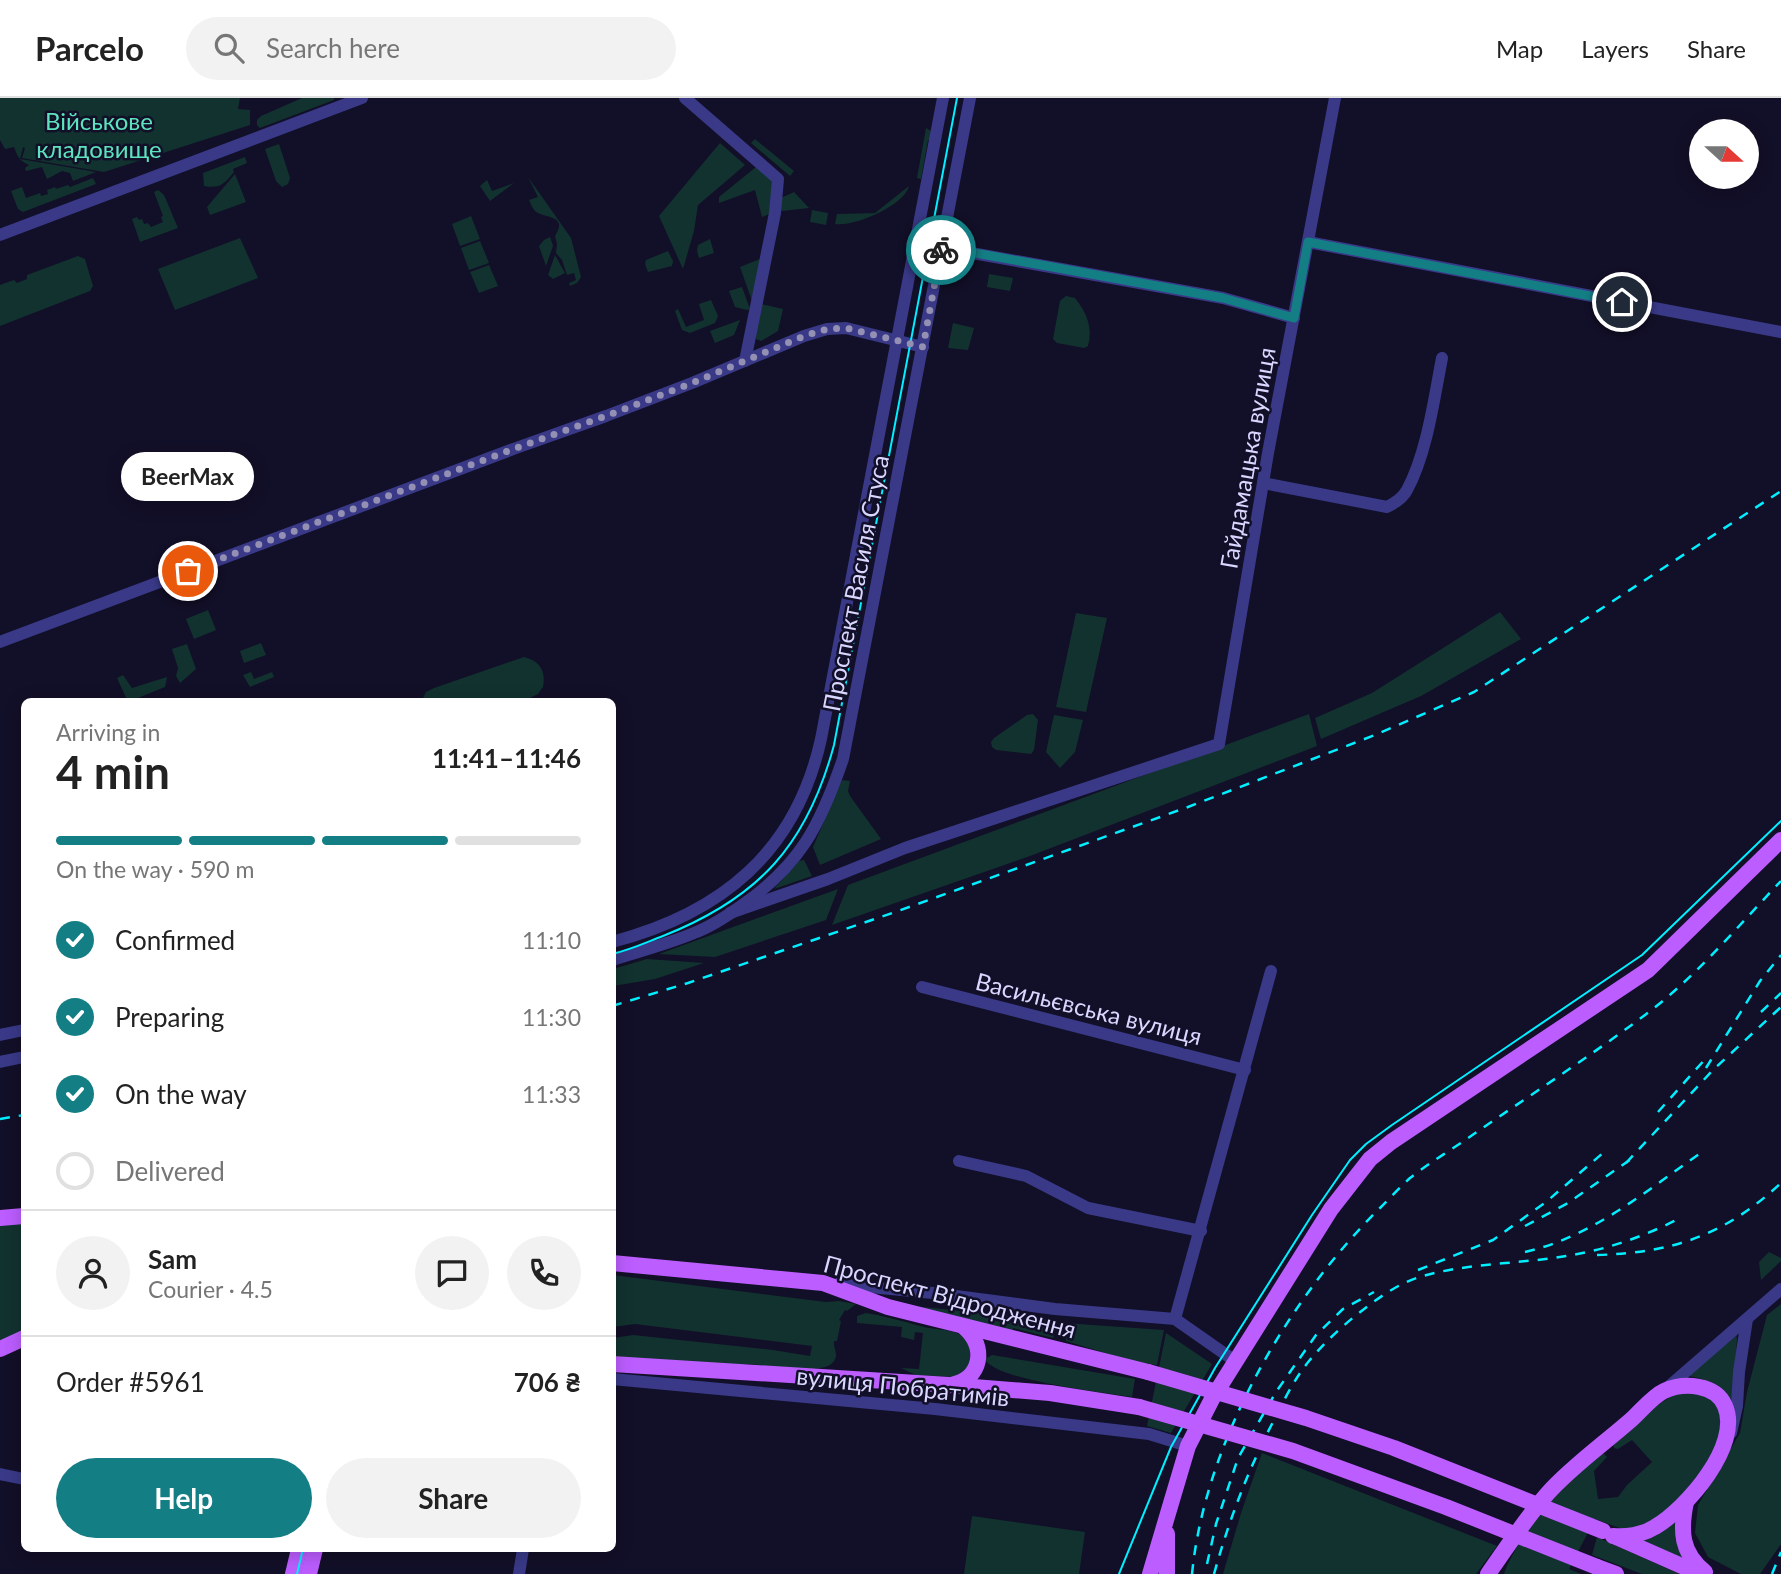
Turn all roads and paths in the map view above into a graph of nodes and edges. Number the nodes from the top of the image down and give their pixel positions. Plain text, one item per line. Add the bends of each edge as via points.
1 (362, 98) edge
2 (685, 98) edge
3 (943, 98) edge
4 (970, 98) edge
5 (1335, 98) edge
6 (0, 235) edge
7 (1308, 242) junction
8 (916, 243) junction
9 (942, 247) junction
10 (1294, 318) junction
11 (1781, 332) edge
12 (898, 341) junction
13 (923, 347) junction
14 (1442, 358) dead end
15 (745, 361) junction
16 (1263, 483) junction
17 (0, 642) edge
18 (1781, 840) edge
19 (730, 913) junction
20 (616, 941) edge
21 (616, 959) edge
22 (1271, 971) dead end
23 (922, 987) dead end
24 (21, 1031) edge
25 (0, 1035) edge
26 (21, 1058) edge
27 (0, 1062) edge
28 (1245, 1070) junction
29 (959, 1160) dead end
30 (21, 1216) edge
31 (0, 1218) edge
32 (1201, 1231) junction
33 (616, 1262) edge
34 (823, 1283) junction
35 (1781, 1289) edge
36 (1175, 1319) junction
37 (1747, 1319) junction
38 (964, 1327) junction
39 (21, 1339) edge
40 (0, 1349) edge
41 (1235, 1361) junction
42 (616, 1364) edge
43 (616, 1378) edge
44 (949, 1385) junction
45 (1664, 1391) junction
46 (1188, 1446) junction
47 (1721, 1452) junction
48 (0, 1474) edge
49 (21, 1478) edge
50 (1686, 1502) junction
51 (1168, 1521) junction
52 (1608, 1533) junction
53 (298, 1552) edge
54 (314, 1552) edge
55 (523, 1552) edge
56 (1600, 1570) edge
57 (293, 1574) edge
58 (309, 1574) edge
59 (519, 1574) edge
60 (1150, 1574) edge
61 (1167, 1574) edge
62 (1488, 1574) edge
63 (1616, 1574) edge
64 (1700, 1574) edge
65 (1708, 1574) edge

1 - 6 street
2 - 15 street via 778,179
3 - 8 street, Проспект Василя Стуса
4 - 9 street, Проспект Василя Стуса
5 - 7 street, Гайдамацька вулиця
7 - 10 street, Гайдамацька вулиця
7 - 11 street
8 - 9 street
8 - 12 street, Проспект Василя Стуса
9 - 10 street via 1223,298
9 - 13 street, Проспект Василя Стуса
10 - 16 street, Гайдамацька вулиця
12 - 13 street
12 - 15 street via 860,331 827,329
12 - 20 street, Проспект Василя Стуса via 821,739 803,799 769,851 722,894 678,919
13 - 19 street, Проспект Василя Стуса via 834,785 814,832 798,855 763,890
14 - 16 street via 1420,457 1407,491 1396,502 1387,507
15 - 17 street
16 - 19 street, Гайдамацька вулиця via 1219,744 905,848
18 - 41 main road via 1648,970 1370,1159 1331,1209
19 - 21 street, Проспект Василя Стуса via 696,932
22 - 28 street
23 - 28 street, Васильєвська вулиця
24 - 25 street
26 - 27 street
28 - 32 street
29 - 32 street via 1027,1176 1088,1208
30 - 31 main road
32 - 36 street
33 - 34 main road, Проспект Відродження
34 - 36 street
34 - 38 main road, Проспект Відродження via 888,1307
35 - 37 street
36 - 41 street
37 - 45 street
37 - 47 street via 1734,1425
38 - 44 main road via 977,1342 979,1362 968,1378
38 - 52 main road, Проспект Відродження, bridge via 1147,1372 1306,1418
39 - 40 main road
41 - 46 main road
42 - 44 main road
43 - 46 street, вулиця Побратимів via 1149,1434
44 - 56 main road, bridge via 1050,1393 1139,1407 1293,1451
45 - 47 main road via 1689,1385 1716,1394 1729,1419
45 - 62 main road via 1549,1492
46 - 51 main road
47 - 50 main road
48 - 49 street
50 - 52 main road via 1652,1529 1638,1534
50 - 65 main road via 1682,1540 1688,1555
51 - 60 main road
51 - 61 main road
52 - 64 main road, Проспект Відродження
53 - 57 main road
54 - 58 main road
55 - 59 street
56 - 63 main road

